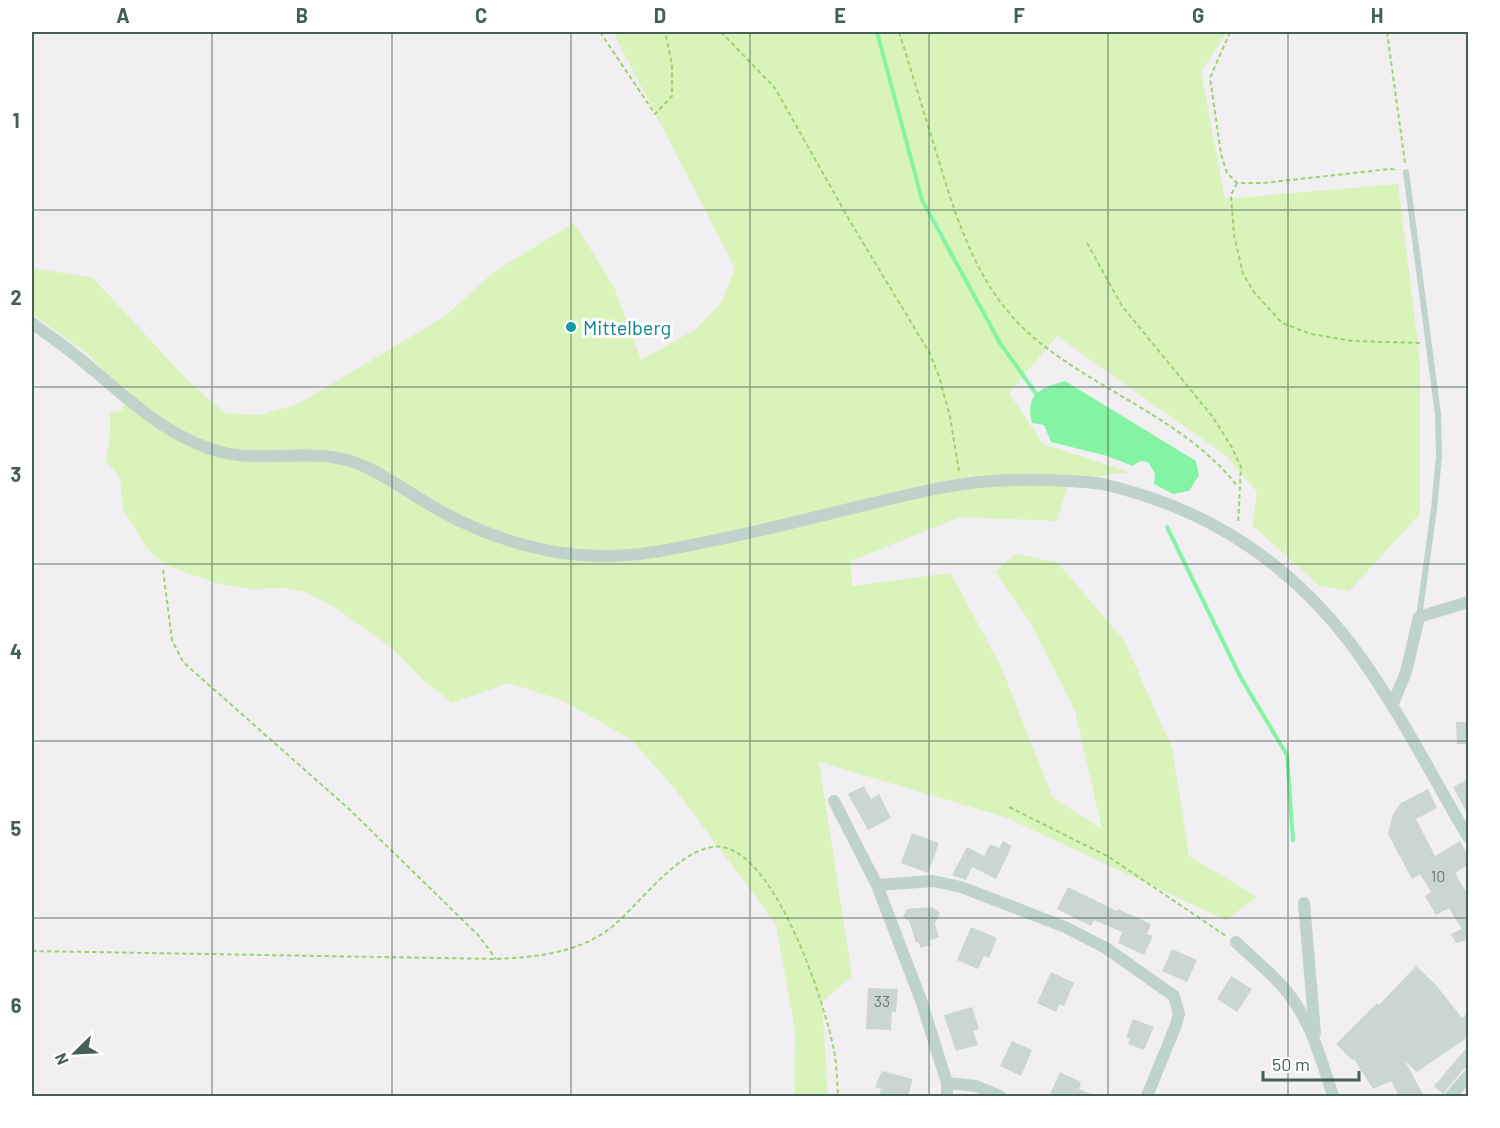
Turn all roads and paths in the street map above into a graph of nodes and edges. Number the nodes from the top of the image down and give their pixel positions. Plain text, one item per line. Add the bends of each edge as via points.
1 (600, 32) edge
2 (667, 32) edge
3 (721, 32) edge
4 (899, 32) edge
5 (1230, 32) edge
6 (1387, 32) edge
7 (1406, 172) junction
8 (1237, 183) junction
9 (1088, 243) dead end
10 (32, 323) edge
11 (1429, 343) junction
12 (962, 485) junction
13 (1238, 487) junction
14 (1237, 536) junction
15 (163, 570) dead end
16 (1468, 602) edge
17 (1419, 617) junction
18 (1392, 706) junction
19 (834, 801) dead end
20 (1009, 807) dead end
21 (1468, 837) edge
22 (877, 885) junction
23 (1304, 903) dead end
24 (1236, 942) joint
25 (32, 951) edge
26 (496, 959) junction
27 (1316, 1043) junction
28 (1468, 1076) edge
29 (947, 1083) junction
30 (838, 1096) edge
31 (947, 1096) edge
32 (1000, 1096) edge
33 (1147, 1096) edge
34 (1333, 1096) edge
35 (1450, 1096) edge

1 - 2 path via 655,114 672,96
3 - 12 path via 775,88 929,352 950,417
4 - 13 path via 952,205 974,258 1008,313 1034,338 1191,443 1224,468
5 - 8 path via 1210,78 1221,154 1227,173
6 - 7 path
7 - 8 path via 1390,169
7 - 11 lane
8 - 11 path via 1230,195 1243,274 1282,322 1311,334 1353,341
9 - 13 path via 1122,306 1232,446 1241,466
10 - 12 street via 150,418 205,447 254,457 319,454 339,458 364,466 448,515 492,534 572,554 646,554 772,530
11 - 17 lane via 1439,456
12 - 14 street via 1017,480 1099,483 1172,505
13 - 14 path
14 - 18 street via 1310,595 1352,645
15 - 26 path via 172,640 183,662 349,809 479,936
16 - 17 street
17 - 18 street via 1406,672
18 - 21 street
19 - 22 street
20 - 24 path via 1109,857
22 - 29 street via 922,1003
22 - 33 street via 933,881 1015,906 1107,948 1174,996 1179,1014
23 - 27 street
24 - 27 street via 1284,988
25 - 26 path
26 - 30 path via 535,957 582,944 612,926 672,868 697,852 712,847 732,850 750,862 766,882 791,924 816,982 835,1052
27 - 34 street
28 - 35 street
29 - 31 street
29 - 32 street via 976,1086

